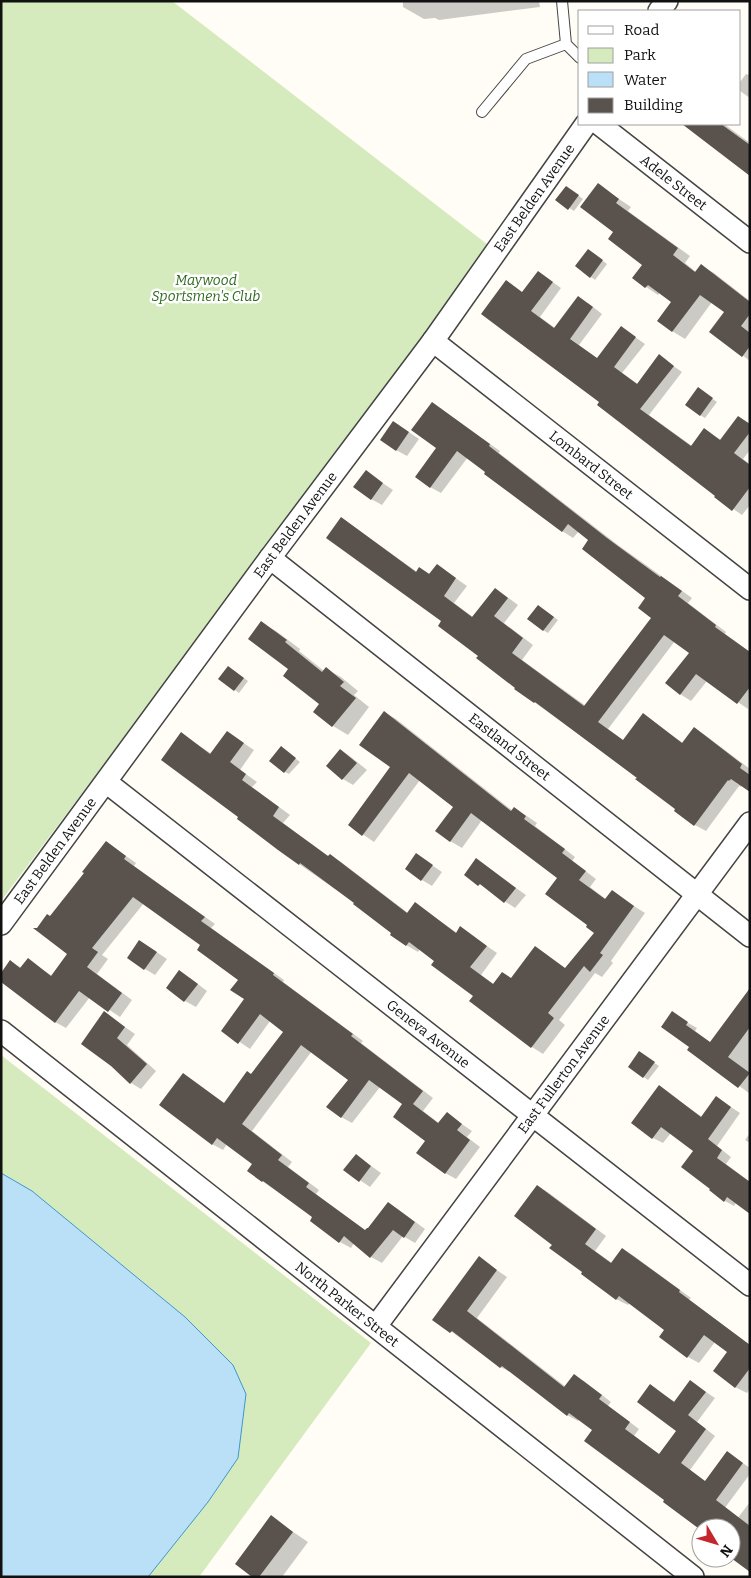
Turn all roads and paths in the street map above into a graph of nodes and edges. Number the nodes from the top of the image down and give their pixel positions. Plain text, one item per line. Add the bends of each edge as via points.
1 (562, 1) edge
2 (566, 44) junction
3 (578, 56) edge
4 (482, 112) dead end
5 (585, 125) edge
6 (600, 125) edge
7 (750, 242) edge
8 (433, 341) junction
9 (270, 558) junction
10 (750, 589) edge
11 (106, 782) junction
12 (750, 823) edge
13 (697, 894) junction
14 (1, 924) edge
15 (750, 936) edge
16 (1, 1031) edge
17 (533, 1115) junction
18 (750, 1285) edge
19 (376, 1326) junction
20 (692, 1577) edge

1 - 2 lane
2 - 3 lane
2 - 4 lane via 526,59
5 - 8 street, East Belden Avenue
6 - 7 street, Adele Street
8 - 9 street, East Belden Avenue
8 - 10 street, Lombard Street
9 - 11 street, East Belden Avenue
9 - 13 street, Eastland Street
11 - 14 street, East Belden Avenue
11 - 17 street, Geneva Avenue
12 - 13 street, East Fullerton Avenue
13 - 15 street, Eastland Street
13 - 17 street, East Fullerton Avenue
16 - 19 street, North Parker Street
17 - 18 street, Geneva Avenue
17 - 19 street, East Fullerton Avenue
19 - 20 street, North Parker Street

